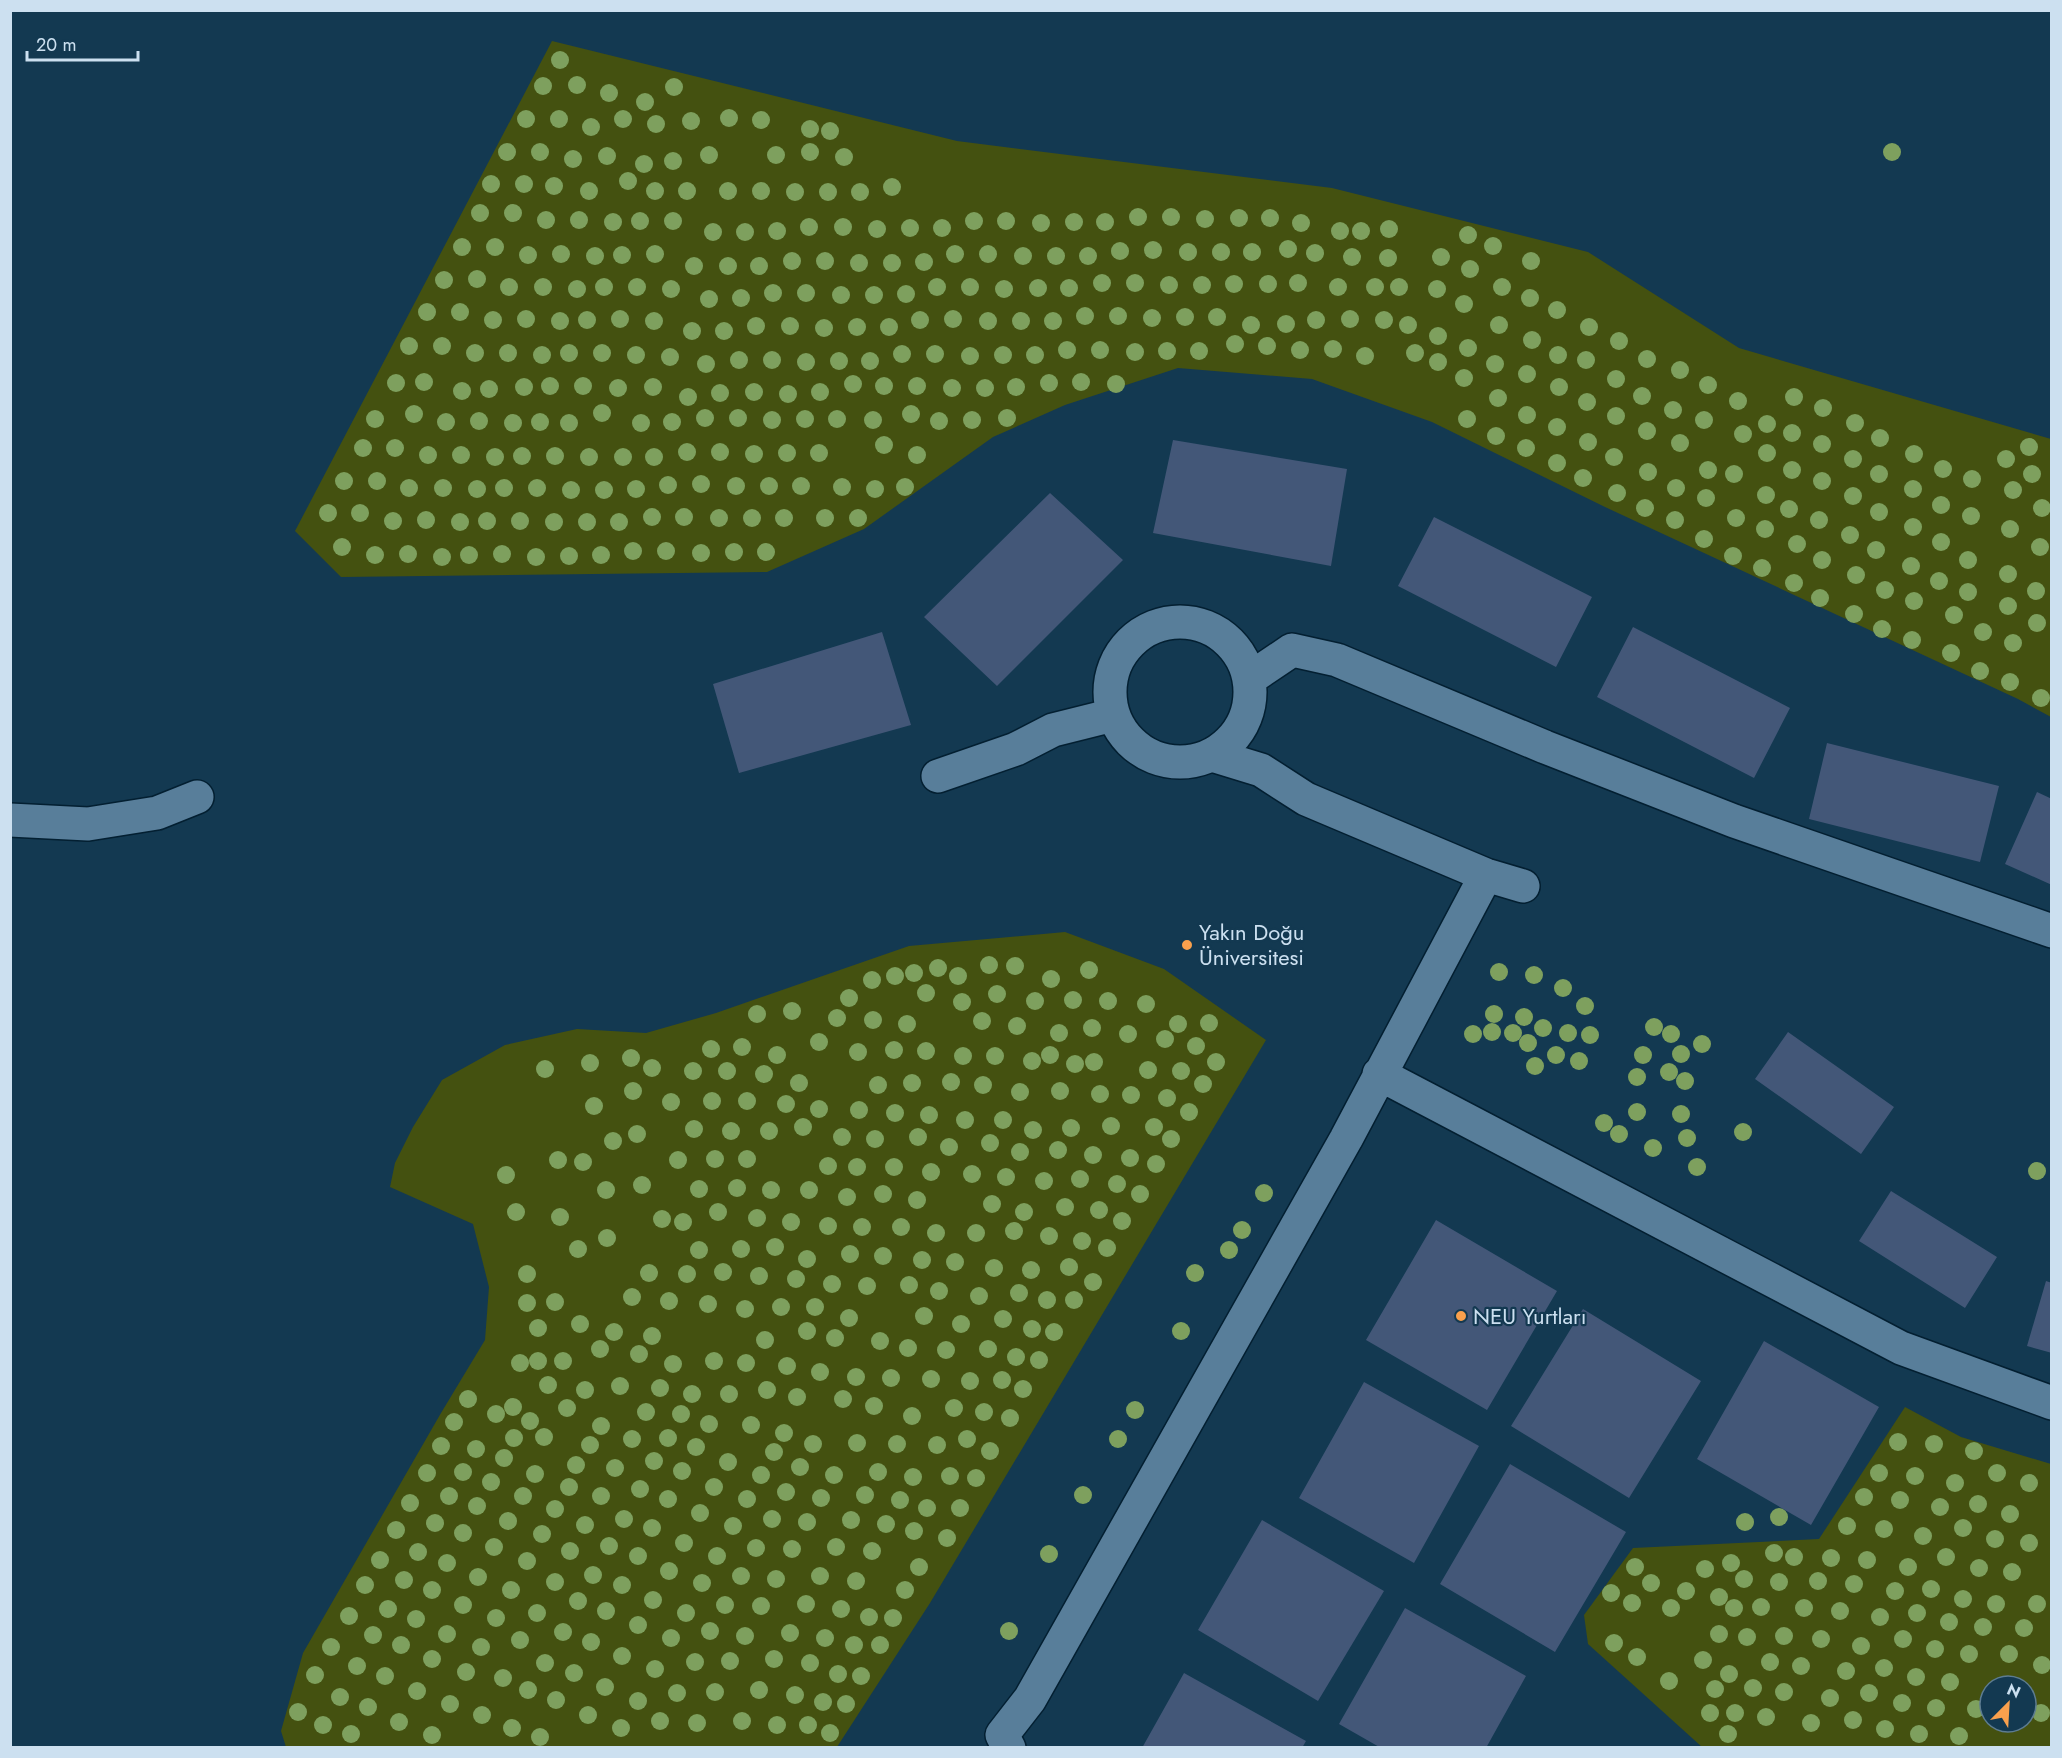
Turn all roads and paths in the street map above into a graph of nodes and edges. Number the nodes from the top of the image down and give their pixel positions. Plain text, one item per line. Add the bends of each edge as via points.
1 (1249, 679) junction
2 (1113, 715) junction
3 (1212, 755) junction
4 (938, 776) dead end
5 (197, 797) dead end
6 (10, 820) edge
7 (1486, 875) junction
8 (1523, 886) dead end
9 (2052, 932) edge
10 (1379, 1074) junction
11 (2052, 1403) edge
12 (1001, 1743) edge

1 - 2 street via 1242,658 1210,628 1189,622 1167,623 1144,631 1126,646 1113,667 1109,691
1 - 3 street via 1250,701 1244,722 1232,740
1 - 9 street via 1292,650 1337,660 1734,821
2 - 3 street via 1124,736 1143,752 1165,761 1189,762
2 - 4 street via 1053,730 1016,749
3 - 7 street via 1261,770 1306,799
5 - 6 street via 157,813 88,824
7 - 8 street
7 - 10 street
10 - 11 street via 1901,1348
10 - 12 street via 1030,1699

